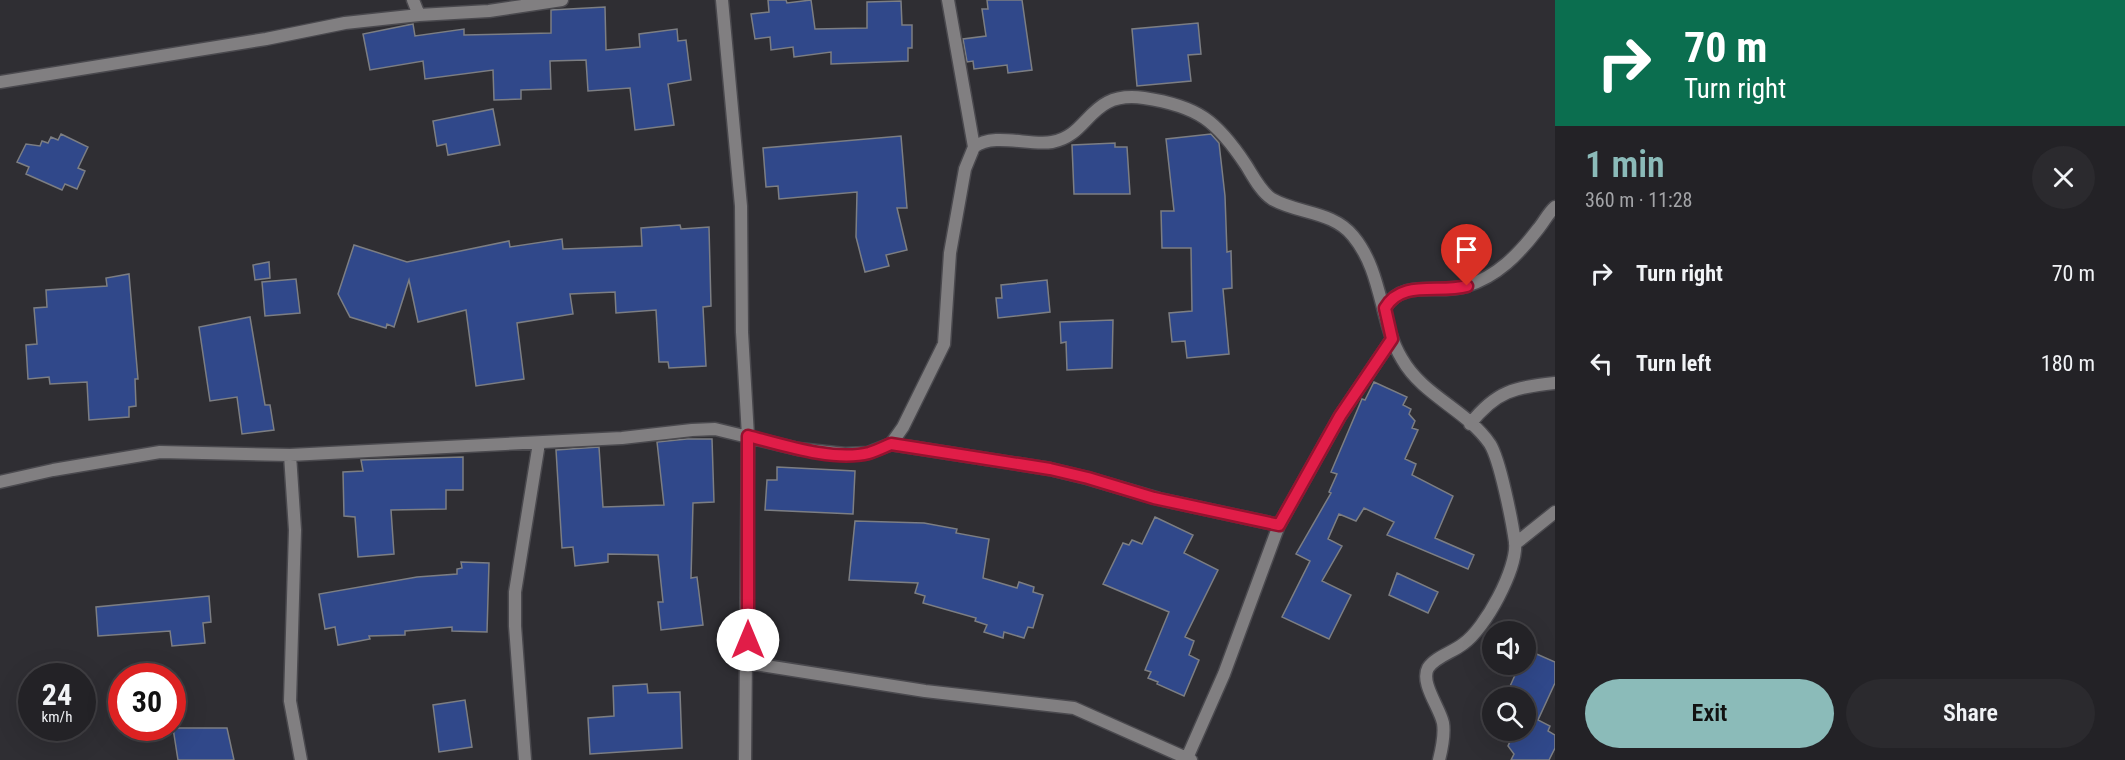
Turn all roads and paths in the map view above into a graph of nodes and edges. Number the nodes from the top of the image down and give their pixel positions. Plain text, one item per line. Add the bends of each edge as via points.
1 (413, 0) edge
2 (562, 0) edge
3 (722, 0) edge
4 (948, 0) edge
5 (419, 15) junction
6 (0, 82) edge
7 (974, 147) junction
8 (1555, 207) edge
9 (1385, 308) junction
10 (1392, 339) junction
11 (1555, 382) edge
12 (1470, 424) junction
13 (748, 436) junction
14 (539, 443) junction
15 (891, 444) junction
16 (290, 455) junction
17 (0, 482) edge
18 (1555, 512) edge
19 (1279, 525) junction
20 (1515, 544) junction
21 (748, 663) junction
22 (1189, 759) edge
23 (301, 760) edge
24 (525, 760) edge
25 (745, 760) edge
26 (1439, 760) edge

1 - 5 street
2 - 5 street via 489,11
3 - 13 street via 741,206
4 - 7 street
5 - 6 street via 345,23
7 - 9 street via 992,141 1059,140 1101,105 1116,98 1143,98 1189,110 1222,132 1273,199 1319,215 1351,233 1373,269
7 - 15 street via 965,169 950,253 944,344 916,404
8 - 9 street via 1523,247 1495,273 1458,289 1405,291 1396,294
9 - 10 street
10 - 12 street via 1413,375
10 - 19 street via 1340,416
11 - 12 street via 1505,391
12 - 20 street via 1495,453
13 - 14 street via 715,429
13 - 15 street via 798,449 845,454 868,453
13 - 21 street
14 - 16 street
14 - 24 street via 515,592
15 - 19 street via 1050,469 1154,498
16 - 17 street via 160,452
16 - 23 street via 295,530 290,701
18 - 20 street
19 - 22 street
20 - 26 street via 1514,560 1483,625 1466,643 1432,663 1427,671 1427,682 1443,726
21 - 22 street via 925,691 1074,708
21 - 25 street

